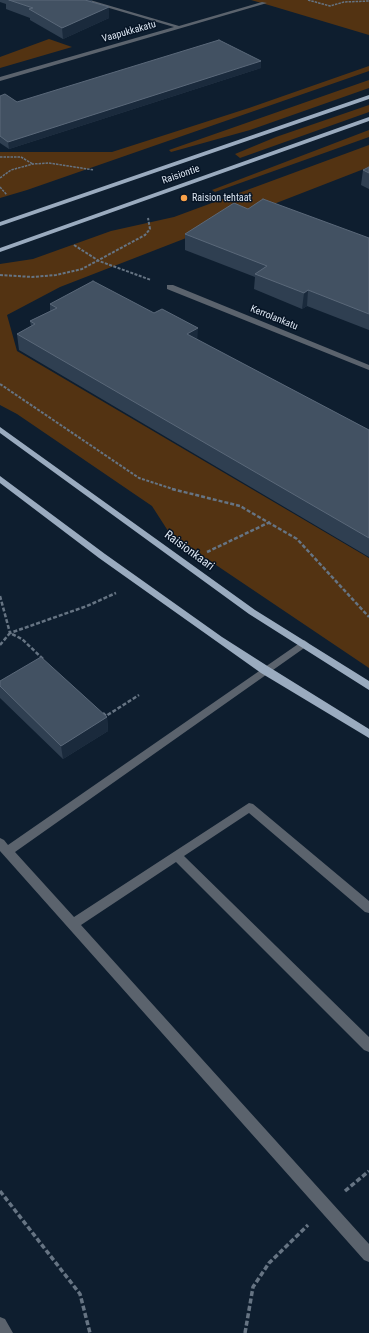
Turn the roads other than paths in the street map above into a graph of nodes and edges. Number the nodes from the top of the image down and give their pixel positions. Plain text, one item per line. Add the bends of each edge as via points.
1 (85, 0) edge
2 (264, 4) dead end
3 (178, 27) junction
4 (0, 79) edge
5 (369, 97) edge
6 (369, 119) edge
7 (0, 224) edge
8 (0, 250) edge
9 (170, 287) road end
10 (369, 368) edge
11 (0, 430) edge
12 (0, 479) edge
13 (304, 644) junction
14 (265, 670) junction
15 (369, 686) edge
16 (369, 734) edge
17 (4, 847) edge
18 (176, 855) junction
19 (369, 908) edge
20 (73, 924) junction
21 (369, 1046) edge
22 (369, 1255) edge
23 (0, 1324) edge
24 (6, 1333) edge

1 - 3 street
2 - 3 street, Vaapukkakatu
3 - 4 street, Vaapukkakatu
5 - 7 main road, Raisiontie
6 - 8 main road, Raisiontie
9 - 10 street, Kerrolankatu
11 - 13 main road, Raisionkaari via 252,612
12 - 14 main road via 102,556
13 - 14 street
13 - 15 main road, Raisionkaari
14 - 16 main road
14 - 17 street
17 - 20 street
18 - 19 street via 249,807
18 - 20 street
18 - 21 street
20 - 22 street
23 - 24 street

